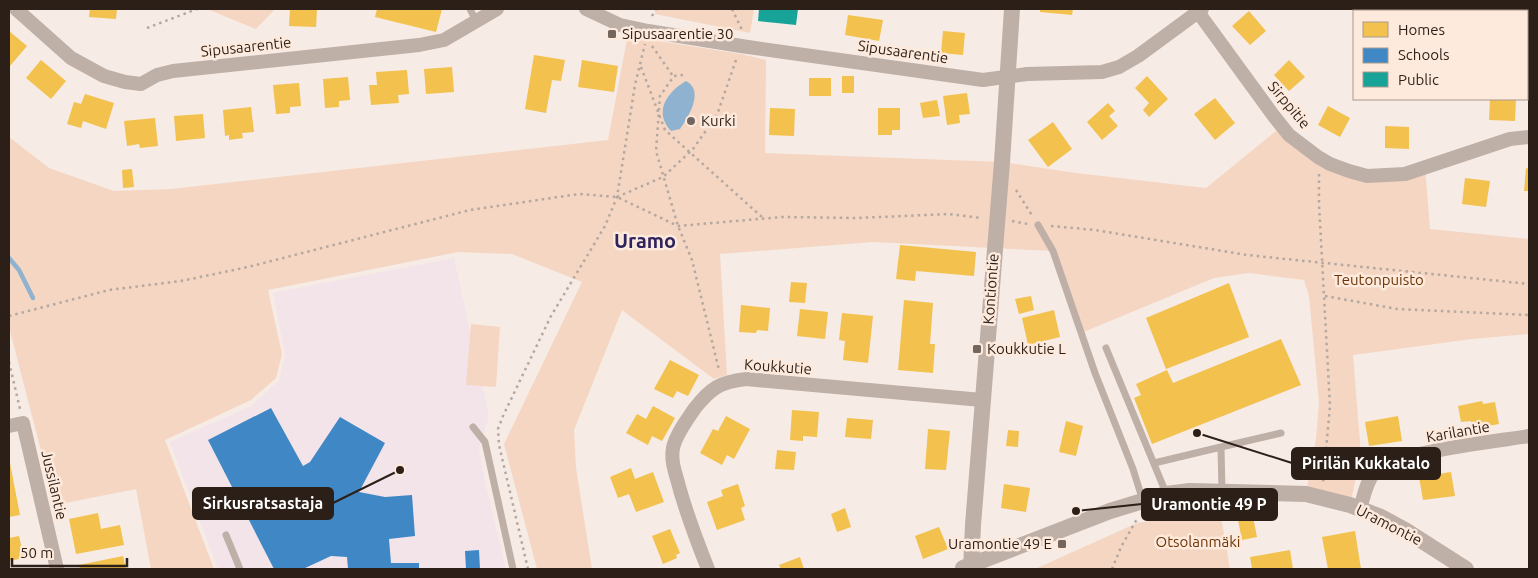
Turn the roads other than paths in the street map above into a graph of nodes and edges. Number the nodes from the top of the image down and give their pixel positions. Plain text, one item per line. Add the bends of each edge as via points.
1 (16, 9) edge
2 (497, 9) edge
3 (586, 9) edge
4 (1012, 9) edge
5 (1200, 10) edge
6 (473, 15) edge
7 (1006, 77) junction
8 (1529, 137) edge
9 (1038, 225) road end
10 (1106, 348) dead end
11 (982, 400) junction
12 (9, 426) edge
13 (473, 427) dead end
14 (1282, 433) dead end
15 (1529, 436) edge
16 (1221, 447) junction
17 (1154, 463) junction
18 (1222, 491) junction
19 (1166, 494) junction
20 (1142, 507) junction
21 (1360, 508) junction
22 (226, 535) dead end
23 (968, 568) edge
24 (57, 569) edge
25 (240, 569) edge
26 (513, 569) edge
27 (708, 569) edge
28 (1466, 569) edge

1 - 6 street, Sipusaarentie via 73,59 104,76 141,84 173,71 444,40
2 - 6 street, Sipusaarentie
3 - 7 street, Sipusaarentie via 647,35 983,80
4 - 7 street, Kontiontie
5 - 7 street, Sipusaarentie via 1120,66 1102,72
5 - 8 street, Sirppitie via 1273,115 1290,135 1330,164 1367,176 1405,174 1510,140
7 - 11 street, Kontiontie
9 - 20 lane via 1053,251 1095,373 1133,469
10 - 17 lane
11 - 23 street, Kontiontie
11 - 27 street, Koukkutie via 746,379 722,384 706,394 686,421 673,448 672,461 684,509
12 - 24 street, Jussilantie via 23,423
13 - 26 lane via 485,442
14 - 16 lane
15 - 21 street, Karilantie via 1396,460 1375,472
16 - 17 lane
16 - 18 lane
17 - 19 lane
18 - 19 street, Uramontie
18 - 21 street, Uramontie via 1306,494
19 - 20 street, Uramontie
20 - 23 street, Uramontie via 1110,511
21 - 28 street, Uramontie via 1405,530
22 - 25 lane

